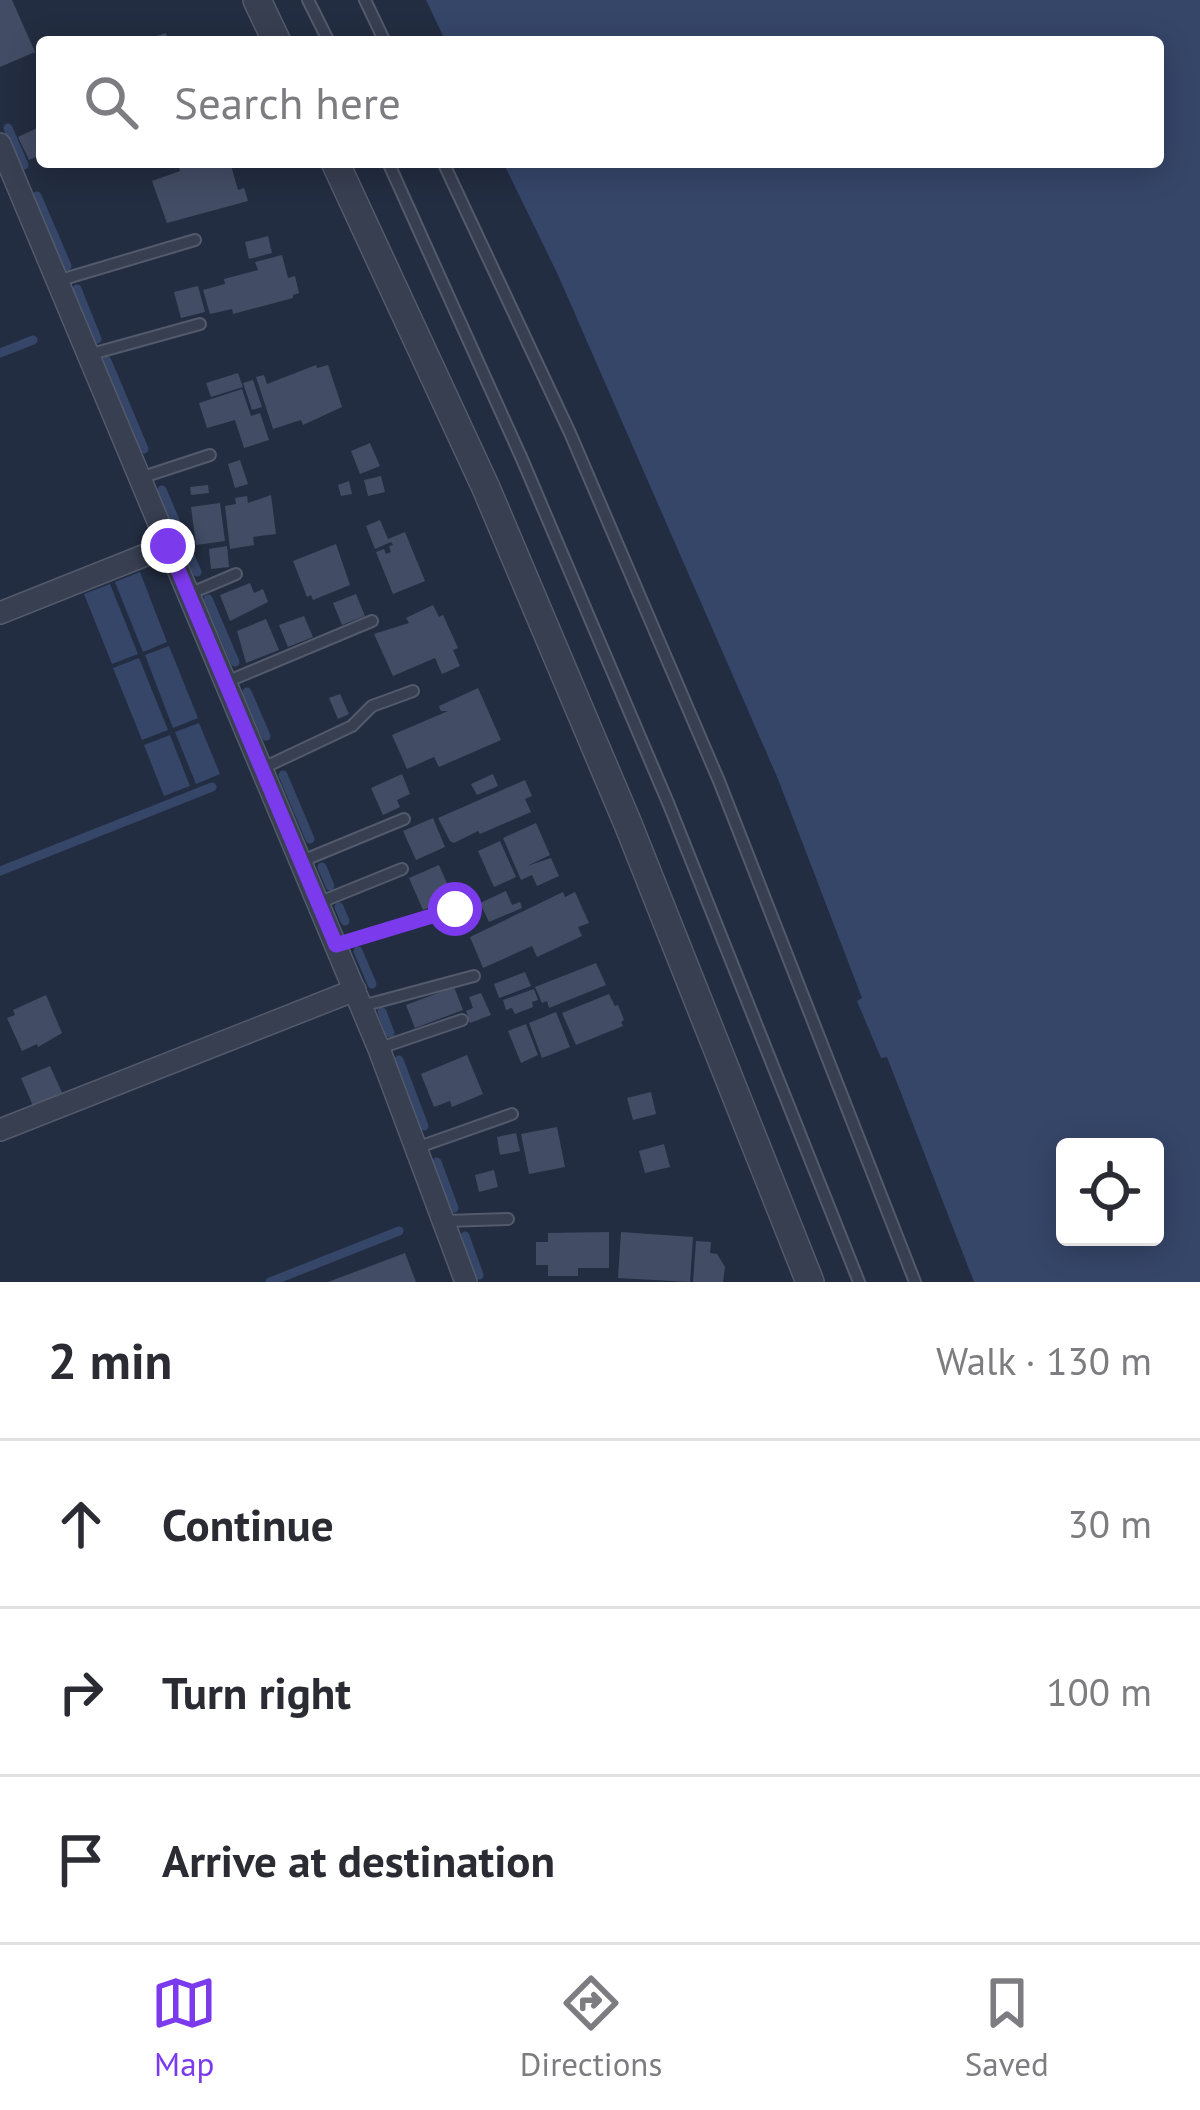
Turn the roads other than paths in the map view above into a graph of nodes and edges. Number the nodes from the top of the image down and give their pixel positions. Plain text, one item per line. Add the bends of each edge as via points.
1 (257, 0) edge
2 (308, 0) edge
3 (365, 0) edge
4 (274, 36) edge
5 (326, 36) edge
6 (383, 36) edge
7 (0, 144) edge
8 (338, 168) edge
9 (391, 168) edge
10 (446, 168) edge
11 (195, 240) dead end
12 (58, 281) junction
13 (200, 324) dead end
14 (88, 355) junction
15 (210, 455) dead end
16 (140, 478) junction
17 (168, 546) junction
18 (236, 574) dead end
19 (188, 595) junction
20 (0, 613) edge
21 (372, 622) dead end
22 (225, 682) junction
23 (413, 691) dead end
24 (262, 768) junction
25 (404, 819) dead end
26 (301, 862) junction
27 (403, 869) dead end
28 (318, 904) junction
29 (455, 909) dead end
30 (336, 945) junction
31 (474, 976) dead end
32 (358, 998) junction
33 (462, 1020) dead end
34 (379, 1048) junction
35 (512, 1114) dead end
36 (0, 1130) edge
37 (416, 1148) junction
38 (508, 1219) dead end
39 (443, 1221) junction
40 (466, 1282) edge
41 (810, 1282) edge
42 (859, 1282) edge
43 (915, 1282) edge

1 - 4 street
2 - 5 lane
3 - 6 lane
7 - 12 street
8 - 41 street via 495,509
9 - 42 lane via 669,805
10 - 43 lane via 718,781
11 - 12 lane
12 - 14 street
13 - 14 lane
14 - 16 street
15 - 16 lane
16 - 17 street
17 - 19 street
17 - 20 street
18 - 19 lane
19 - 22 street
21 - 22 lane
22 - 24 street
23 - 24 lane
24 - 26 street
25 - 26 lane
26 - 28 street
27 - 28 lane
28 - 30 street
29 - 30 lane
30 - 32 street
31 - 32 lane
32 - 34 street
32 - 36 street
33 - 34 lane
34 - 37 street
35 - 37 lane
37 - 39 street
38 - 39 lane
39 - 40 street

